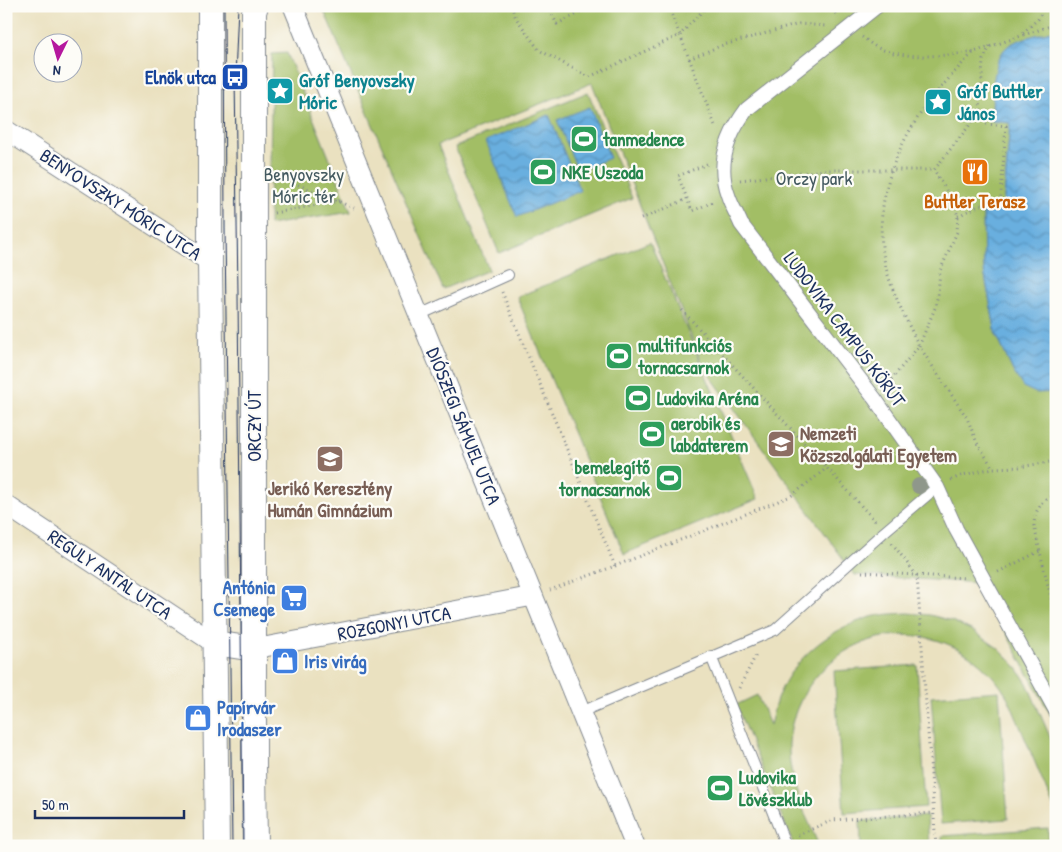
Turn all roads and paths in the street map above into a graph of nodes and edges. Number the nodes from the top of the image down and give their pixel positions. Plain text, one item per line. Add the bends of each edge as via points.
1 (210, 6) edge
2 (256, 6) edge
3 (293, 6) edge
4 (511, 6) edge
5 (548, 6) edge
6 (594, 6) edge
7 (668, 6) edge
8 (707, 6) edge
9 (876, 6) edge
10 (1045, 6) edge
11 (1056, 24) edge
12 (850, 28) junction
13 (680, 34) junction
14 (1021, 35) junction
15 (990, 46) junction
16 (974, 52) junction
17 (689, 59) junction
18 (980, 112) junction
19 (6, 130) edge
20 (717, 132) dead end
21 (724, 157) junction
22 (254, 166) junction
23 (891, 170) junction
24 (934, 170) junction
25 (726, 188) junction
26 (687, 199) junction
27 (340, 201) junction
28 (254, 216) junction
29 (958, 216) junction
30 (378, 217) junction
31 (641, 219) dead end
32 (210, 262) junction
33 (508, 275) dead end
34 (497, 280) junction
35 (682, 310) dead end
36 (419, 315) junction
37 (919, 346) junction
38 (875, 399) junction
39 (1056, 461) edge
40 (827, 468) junction
41 (993, 468) junction
42 (937, 487) junction
43 (1056, 495) edge
44 (6, 505) edge
45 (884, 532) junction
46 (1040, 551) junction
47 (615, 566) junction
48 (842, 571) junction
49 (917, 576) junction
50 (984, 579) junction
51 (533, 596) junction
52 (1056, 626) edge
53 (767, 633) junction
54 (214, 643) junction
55 (254, 649) junction
56 (711, 656) junction
57 (730, 705) junction
58 (1056, 711) edge
59 (581, 712) junction
60 (934, 812) junction
61 (785, 844) edge
62 (217, 846) edge
63 (256, 846) edge
64 (635, 846) edge
65 (936, 846) edge

1 - 32 street
2 - 22 street, ORCZY ÚT
3 - 30 street, DIÓSZEGI SÁMUEL UTCA
4 - 13 path via 539,50 589,77
5 - 6 path via 557,24
7 - 13 path
8 - 13 path
9 - 12 street, LUDOVIKA CAMPUS KÖRÚT
10 - 14 path via 1038,19
11 - 14 path
12 - 16 path via 877,47 905,55
12 - 17 path via 799,24 720,46
12 - 21 street, LUDOVIKA CAMPUS KÖRÚT via 747,109 735,125
13 - 17 path
14 - 15 path
15 - 16 path
15 - 18 path via 984,60
16 - 23 path via 915,122
17 - 20 path
18 - 24 path
18 - 29 path via 986,124 1006,126 1000,207 980,205
19 - 32 street, BENYOVSZKY MÓRIC UTCA
21 - 25 street, LUDOVIKA CAMPUS KÖRÚT
21 - 26 path via 678,176
22 - 27 path
22 - 28 street, ORCZY ÚT
23 - 24 path
23 - 25 path via 825,170
23 - 37 path via 882,216 886,267
24 - 29 path
25 - 26 path via 692,211
25 - 38 street, LUDOVIKA CAMPUS KÖRÚT via 741,224
26 - 31 path
27 - 28 path
27 - 30 path
28 - 55 street, ORCZY ÚT
29 - 37 path via 956,232 940,271 935,308
30 - 36 street, DIÓSZEGI SÁMUEL UTCA
32 - 54 street
33 - 34 lane
34 - 36 lane
34 - 47 path
35 - 40 path
36 - 51 street, DIÓSZEGI SÁMUEL UTCA
37 - 38 path
37 - 41 path via 967,418 977,444
38 - 42 street, LUDOVIKA CAMPUS KÖRÚT
39 - 41 path
40 - 45 path
40 - 47 path via 791,496
41 - 42 path via 964,475
42 - 45 lane
42 - 50 street, LUDOVIKA CAMPUS KÖRÚT
43 - 46 path via 1041,504 1034,517
44 - 54 street, REGULY ANTAL UTCA
45 - 48 lane
45 - 49 path
46 - 50 path
46 - 52 path
47 - 51 path
48 - 49 path
48 - 53 lane via 775,630
49 - 50 path
49 - 60 path
50 - 58 street, LUDOVIKA CAMPUS KÖRÚT
51 - 55 street, ROZGONYI UTCA
51 - 59 street, DIÓSZEGI SÁMUEL UTCA
53 - 56 lane
53 - 57 path
54 - 55 street
54 - 62 street
55 - 63 street, ORCZY ÚT
56 - 57 lane
56 - 59 lane
57 - 61 lane
59 - 64 street, DIÓSZEGI SÁMUEL UTCA
60 - 61 path via 833,820
60 - 65 path

